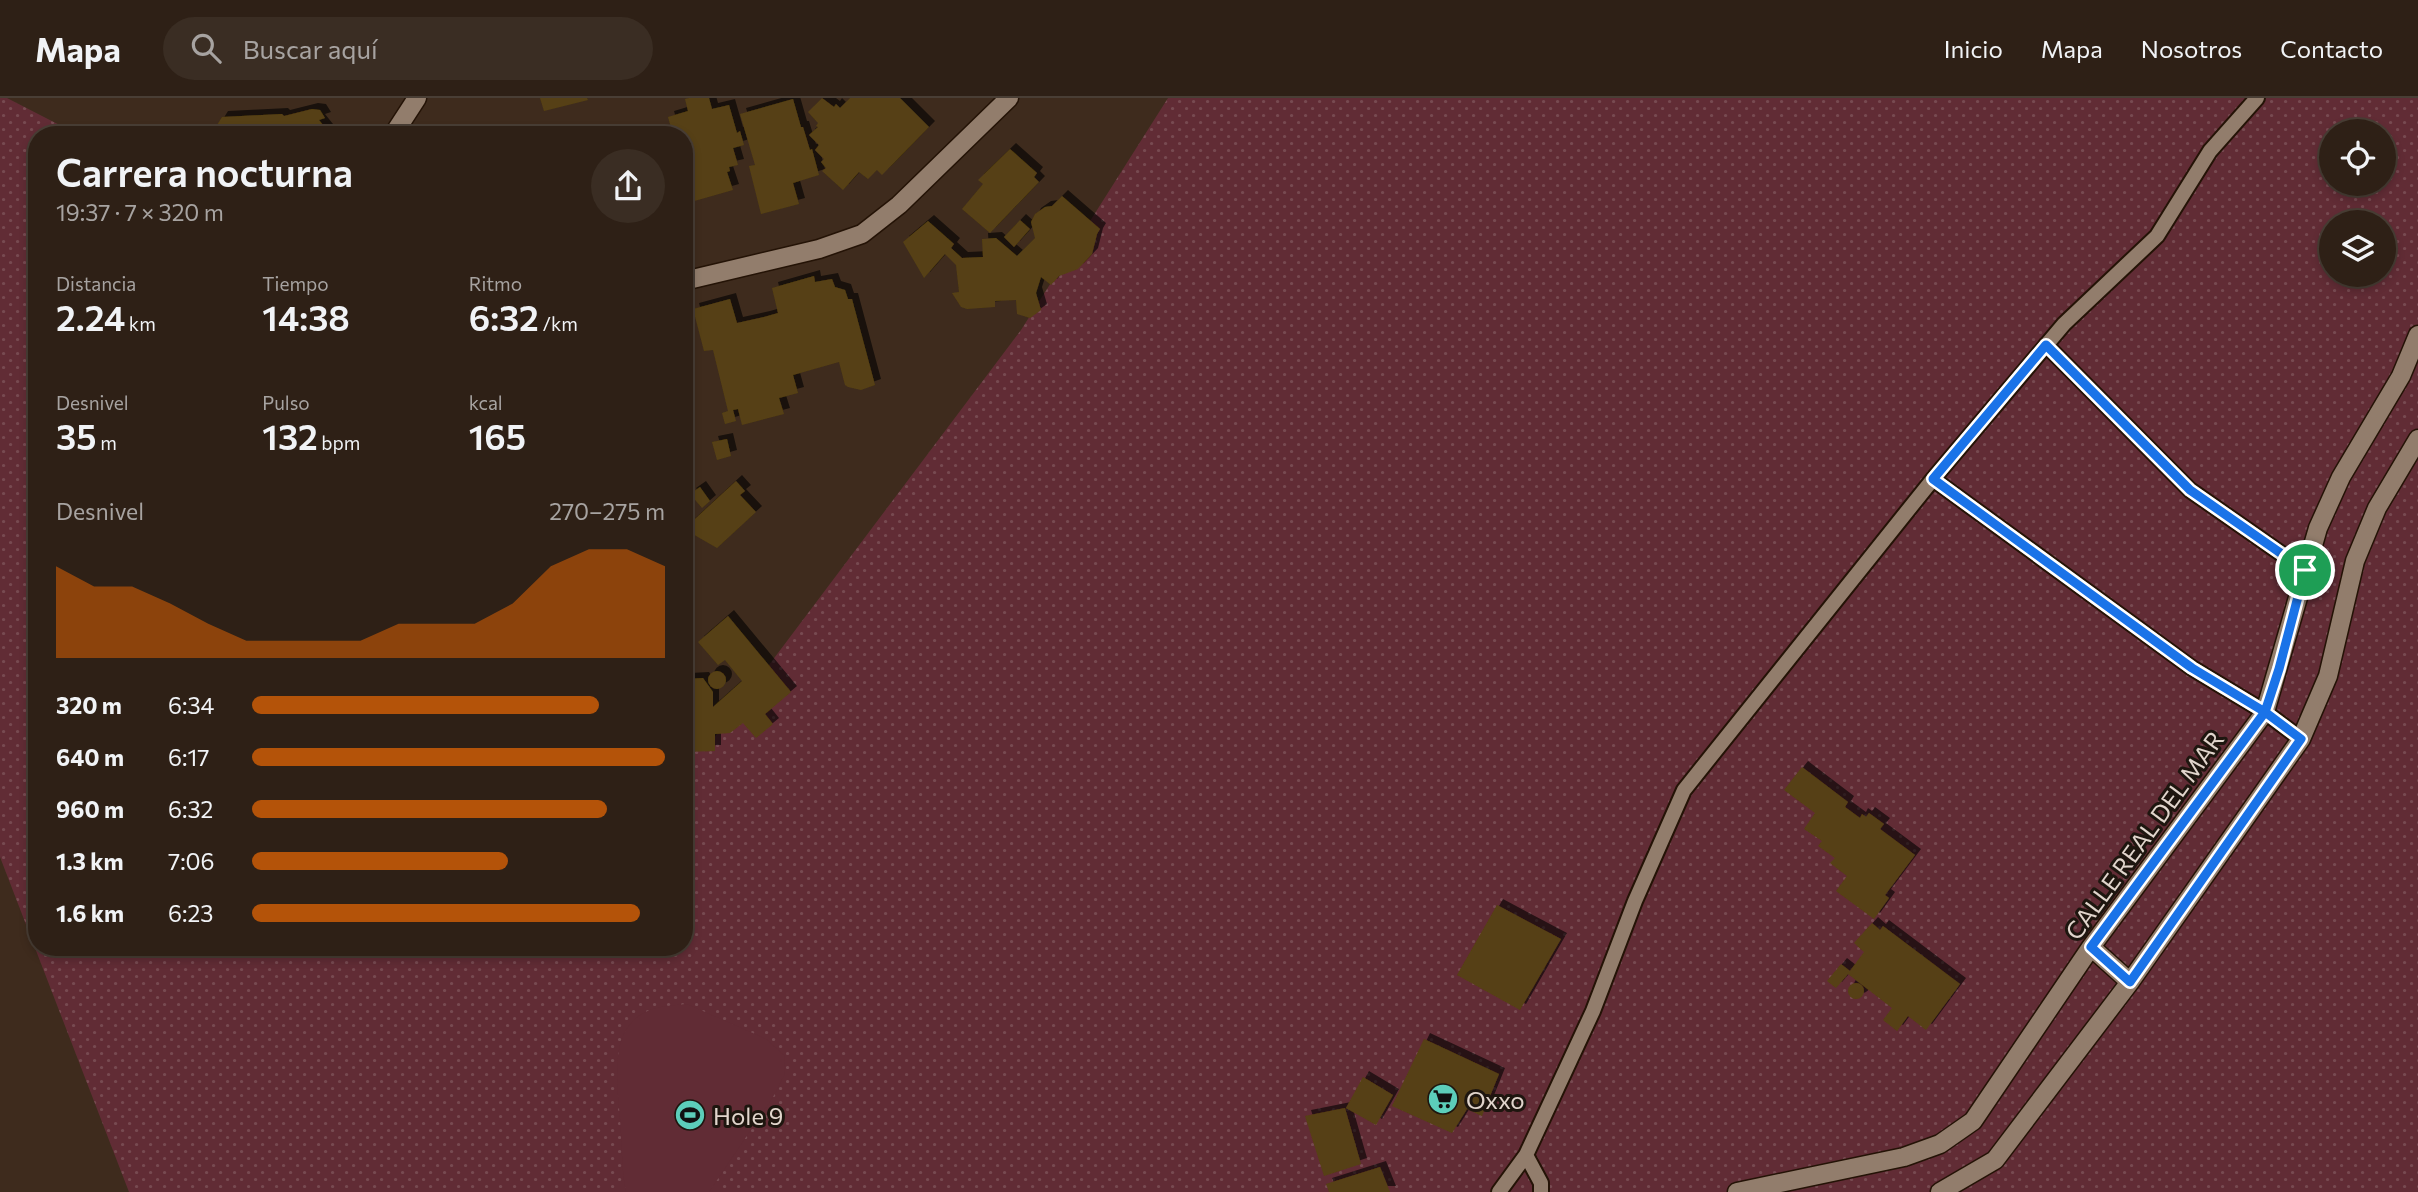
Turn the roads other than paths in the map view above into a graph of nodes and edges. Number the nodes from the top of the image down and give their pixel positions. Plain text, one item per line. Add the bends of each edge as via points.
1 (417, 98) edge
2 (1009, 98) edge
3 (2257, 98) edge
4 (399, 126) edge
5 (693, 279) edge
6 (2418, 335) edge
7 (2046, 345) junction
8 (2418, 439) edge
9 (1933, 479) junction
10 (2305, 570) junction
11 (2265, 712) junction
12 (2301, 739) junction
13 (2091, 947) junction
14 (2130, 982) junction
15 (1525, 1155) junction
16 (1499, 1192) edge
17 (1541, 1192) edge
18 (1737, 1192) edge
19 (1940, 1192) edge

1 - 4 street
2 - 5 street via 899,205 862,234
3 - 7 lane via 2210,150 2157,236
6 - 10 street, CALLE REAL DEL MAR via 2400,376 2341,477
7 - 9 lane
7 - 10 lane via 2190,490
8 - 12 street via 2376,508 2355,561 2328,676
9 - 11 lane via 2192,668
9 - 15 lane via 1684,790 1635,901 1594,1011
10 - 11 street, CALLE REAL DEL MAR
11 - 12 lane
11 - 13 street, CALLE REAL DEL MAR
12 - 14 street
13 - 14 street
13 - 18 street, CALLE REAL DEL MAR via 1973,1121 1940,1144 1904,1157
14 - 19 street via 1995,1160
15 - 16 lane
15 - 17 lane via 1541,1183

